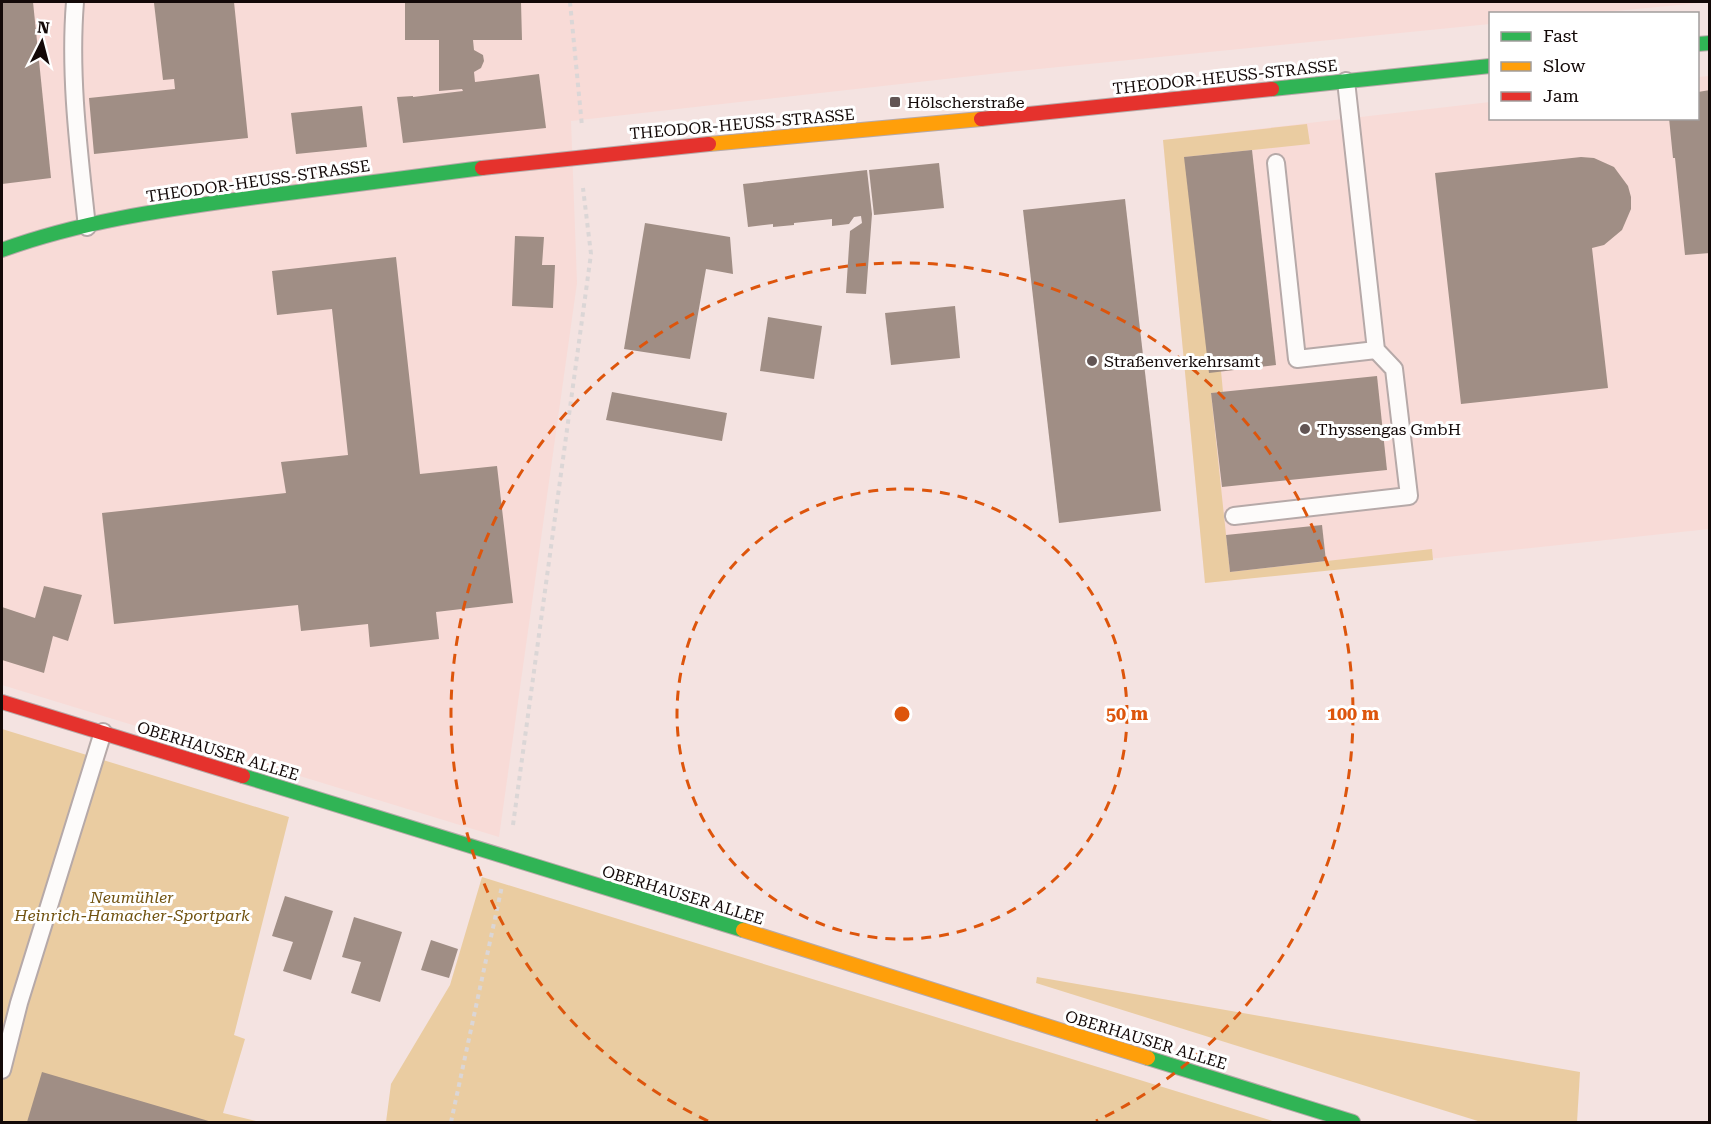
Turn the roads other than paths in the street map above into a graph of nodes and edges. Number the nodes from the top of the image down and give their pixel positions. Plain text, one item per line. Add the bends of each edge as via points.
1 (75, 2) edge
2 (1489, 66) edge
3 (1346, 81) junction
4 (1276, 164) dead end
5 (87, 227) junction
6 (2, 250) edge
7 (1376, 350) junction
8 (1234, 516) dead end
9 (2, 702) edge
10 (103, 732) junction
11 (2, 1070) edge
12 (1353, 1122) edge

1 - 5 lane via 72,37
2 - 3 street, THEODOR-HEUSS-STRASSE
3 - 5 street, THEODOR-HEUSS-STRASSE via 583,156 182,207
3 - 7 lane
4 - 7 lane via 1297,359
5 - 6 street, THEODOR-HEUSS-STRASSE
7 - 8 lane via 1394,369 1409,496
9 - 10 street, OBERHAUSER ALLEE
10 - 11 lane
10 - 12 street, OBERHAUSER ALLEE

